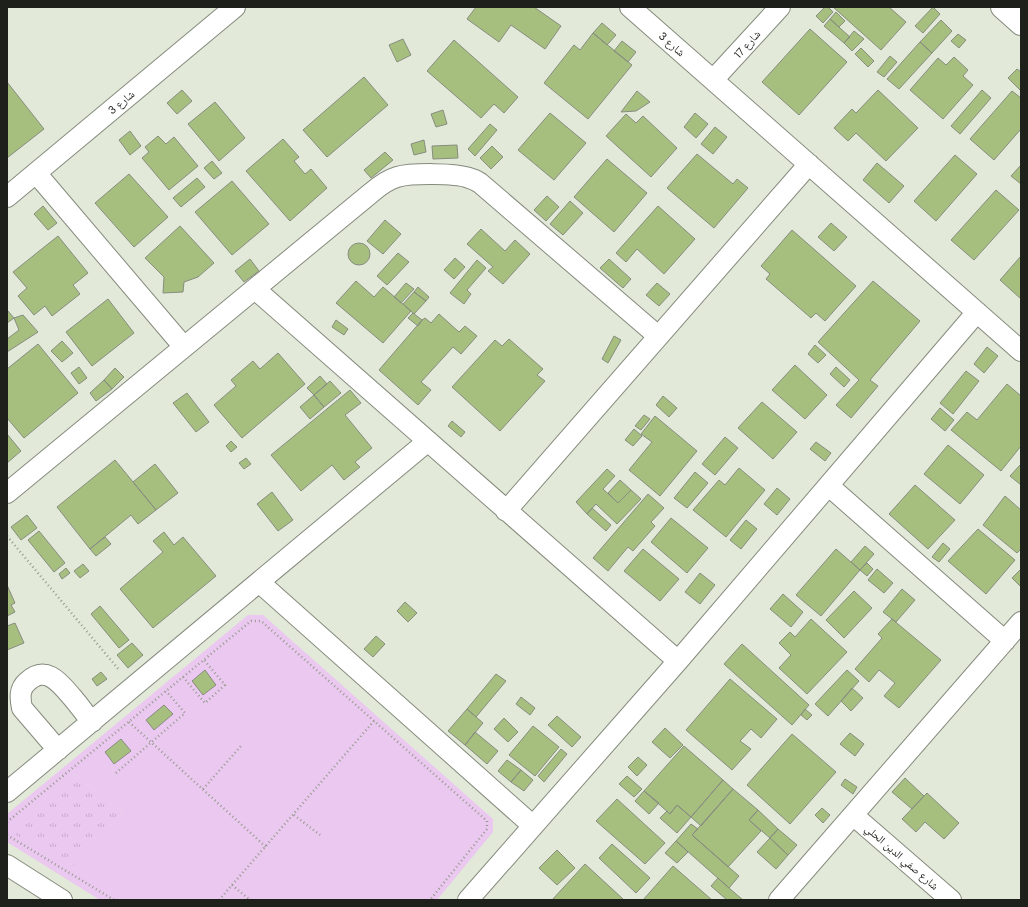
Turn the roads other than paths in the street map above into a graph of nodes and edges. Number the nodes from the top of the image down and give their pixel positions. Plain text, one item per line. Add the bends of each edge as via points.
1 (235, 7) edge
2 (630, 7) edge
3 (780, 7) edge
4 (1002, 7) edge
5 (1021, 24) edge
6 (713, 80) junction
7 (809, 164) junction
8 (36, 173) junction
9 (7, 197) edge
10 (254, 289) junction
11 (977, 312) junction
12 (658, 336) junction
13 (184, 347) junction
14 (1021, 351) edge
15 (428, 441) junction
16 (829, 486) junction
17 (7, 493) edge
18 (506, 511) junction
19 (259, 582) junction
20 (1021, 622) edge
21 (1005, 641) junction
22 (678, 661) junction
23 (92, 722) junction
24 (58, 750) junction
25 (7, 792) edge
26 (853, 815) junction
27 (532, 826) junction
28 (7, 865) edge
29 (62, 900) edge
30 (468, 900) edge
31 (779, 900) edge
32 (951, 900) edge

1 - 8 street, شارع 3
2 - 6 street, شارع 3
3 - 6 street, شارع 17
4 - 5 main road
6 - 7 street, شارع 3
7 - 11 street, شارع 3
7 - 12 street
8 - 9 street, شارع 3
8 - 13 street
10 - 12 street via 384,183 399,176 457,175 480,183 490,191
10 - 13 street
10 - 15 street
11 - 14 street, شارع 3
11 - 16 street
12 - 18 street
13 - 17 street
15 - 18 street
15 - 19 street
16 - 21 street
16 - 22 street
18 - 22 street
19 - 23 street
19 - 27 street
20 - 21 street
21 - 26 street
22 - 27 street
23 - 24 street
23 - 24 street via 55,678 47,675 31,679 21,692 22,708
24 - 25 street
26 - 31 street
26 - 32 street, شارع صفي الدين الحلي
27 - 30 street
28 - 29 street

